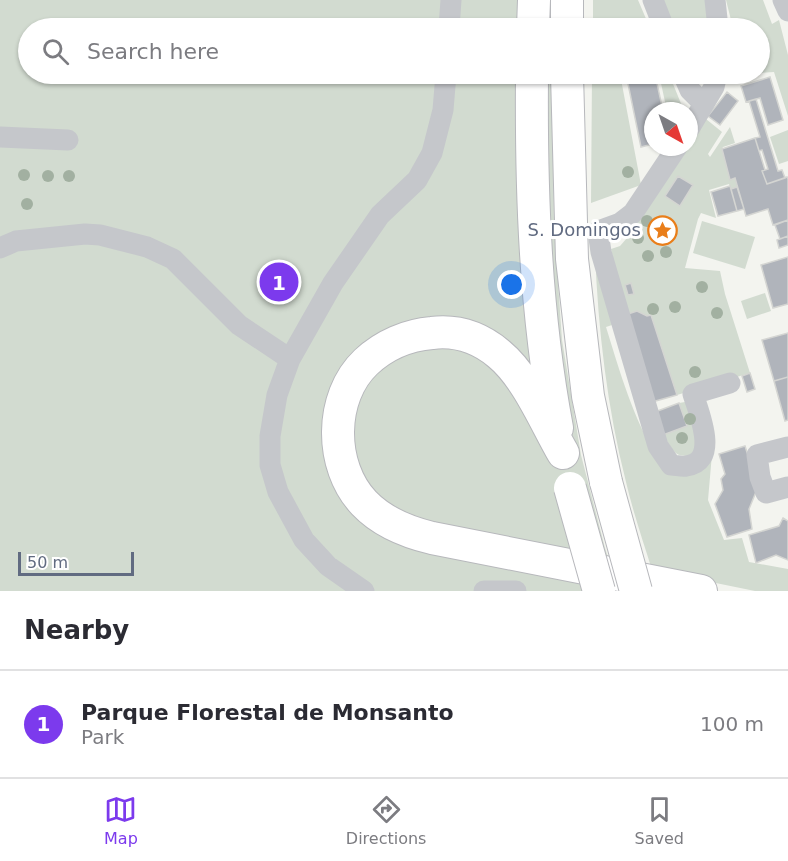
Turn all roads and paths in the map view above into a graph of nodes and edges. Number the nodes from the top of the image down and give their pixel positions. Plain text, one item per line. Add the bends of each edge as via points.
1 (451, 0) edge
2 (534, 0) edge
3 (567, 0) edge
4 (653, 0) edge
5 (715, 0) edge
6 (783, 0) edge
7 (788, 11) edge
8 (450, 18) edge
9 (533, 18) edge
10 (567, 18) edge
11 (660, 18) edge
12 (717, 18) edge
13 (445, 84) edge
14 (532, 84) edge
15 (567, 84) edge
16 (687, 84) edge
17 (715, 84) edge
18 (704, 105) junction
19 (698, 115) edge
20 (0, 137) edge
21 (68, 140) dead end
22 (672, 156) edge
23 (0, 248) edge
24 (290, 358) junction
25 (730, 383) dead end
26 (788, 447) edge
27 (563, 453) junction
28 (788, 487) edge
29 (364, 591) edge
30 (484, 591) edge
31 (516, 591) edge
32 (599, 591) edge
33 (636, 591) edge
34 (701, 591) edge

1 - 8 street
2 - 9 highway
3 - 10 highway
4 - 11 street
5 - 12 street
6 - 7 street
13 - 24 street via 432,153 417,180 380,215 333,283
14 - 27 highway via 536,254 546,357
15 - 33 highway, bridge via 570,232 577,318 606,482
16 - 18 street
17 - 18 street
18 - 19 street
20 - 21 street
22 - 25 street via 633,213 598,231 658,446 671,465 686,466 698,461 706,446 693,394
23 - 24 street via 16,242 85,234 147,247 173,259 239,325
24 - 29 street via 277,395 270,436 270,465 278,492 304,540 328,566
26 - 28 street via 757,455 766,493
27 - 32 highway, bridge
27 - 34 highway via 512,366 489,346 459,334 424,333 377,353 365,362 348,387 339,415 339,446 353,489 374,512 400,528 432,538
30 - 31 street

